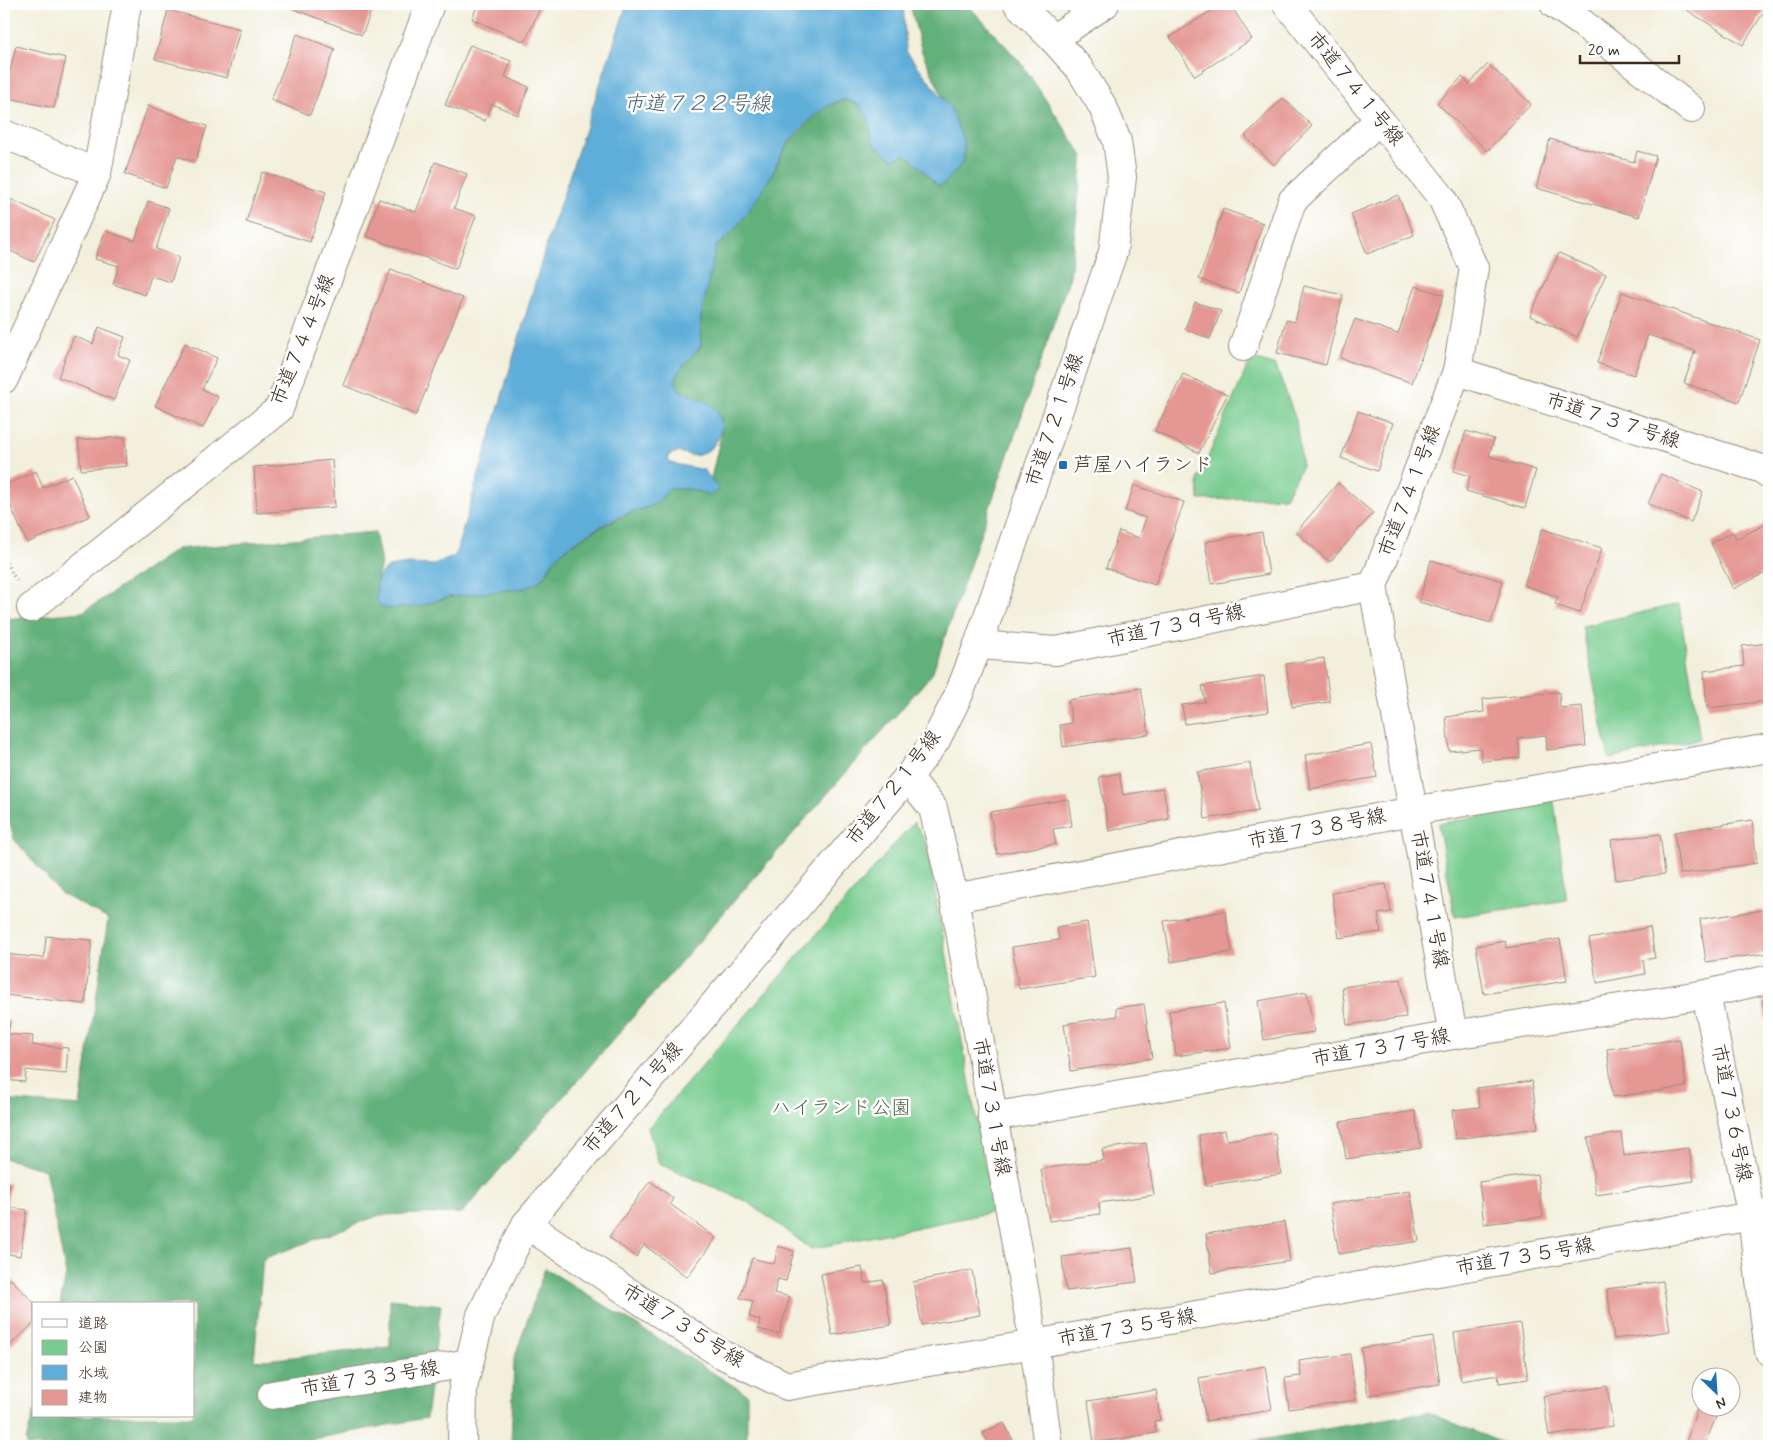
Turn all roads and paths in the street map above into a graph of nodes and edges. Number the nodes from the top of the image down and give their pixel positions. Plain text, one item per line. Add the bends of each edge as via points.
1 (127, 4) edge
2 (430, 4) edge
3 (1018, 4) edge
4 (1105, 4) edge
5 (1287, 4) edge
6 (1554, 4) edge
7 (1053, 39) junction
8 (1691, 109) dead end
9 (1379, 120) junction
10 (4, 134) edge
11 (97, 174) junction
12 (1243, 347) dead end
13 (1457, 371) junction
14 (4, 379) edge
15 (1769, 474) edge
16 (1373, 586) junction
17 (31, 608) dead end
18 (978, 645) junction
19 (1769, 748) edge
20 (908, 777) junction
21 (1413, 811) junction
22 (954, 898) junction
23 (1769, 979) edge
24 (1706, 994) junction
25 (1453, 1036) junction
26 (992, 1118) junction
27 (1760, 1215) edge
28 (526, 1224) junction
29 (1034, 1344) junction
30 (1769, 1351) edge
31 (469, 1364) junction
32 (272, 1395) dead end
33 (462, 1446) edge
34 (1048, 1446) edge

1 - 11 street
2 - 17 street, 市道７４４号線 via 279,409
3 - 7 street, 市道７２１号線
4 - 7 street
5 - 9 street, 市道７４１号線
6 - 8 street
7 - 18 street, 市道７２１号線 via 1079,68 1103,107 1117,140 1122,178 1118,216 1113,252
9 - 12 street via 1292,201
9 - 13 street, 市道７４１号線 via 1442,198 1474,268
10 - 11 street
11 - 14 street
13 - 15 street, 市道７３７号線 via 1762,469
13 - 16 street, 市道７４１号線
16 - 18 street, 市道７３９号線 via 1056,652
16 - 21 street, 市道７４１号線
18 - 20 street, 市道７２１号線 via 936,740
19 - 21 street, 市道７３８号線
20 - 22 street, 市道７３１号線 via 933,808
20 - 28 street, 市道７２１号線
21 - 22 street, 市道７３８号線
21 - 25 street, 市道７４１号線
22 - 26 street, 市道７３１号線
23 - 24 street, 市道７３７号線
24 - 25 street, 市道７３７号線
24 - 27 street, 市道７３６号線
25 - 26 street, 市道７３７号線
26 - 29 street, 市道７３１号線
27 - 29 street, 市道７３５号線
27 - 30 street, 市道７３６号線
28 - 29 street, 市道７３５号線 via 721,1354 787,1386
28 - 31 street, 市道７２１号線 via 481,1315
29 - 34 street, 市道７３１号線
31 - 32 street, 市道７３３号線
31 - 33 street, 市道７２１号線 via 463,1388

